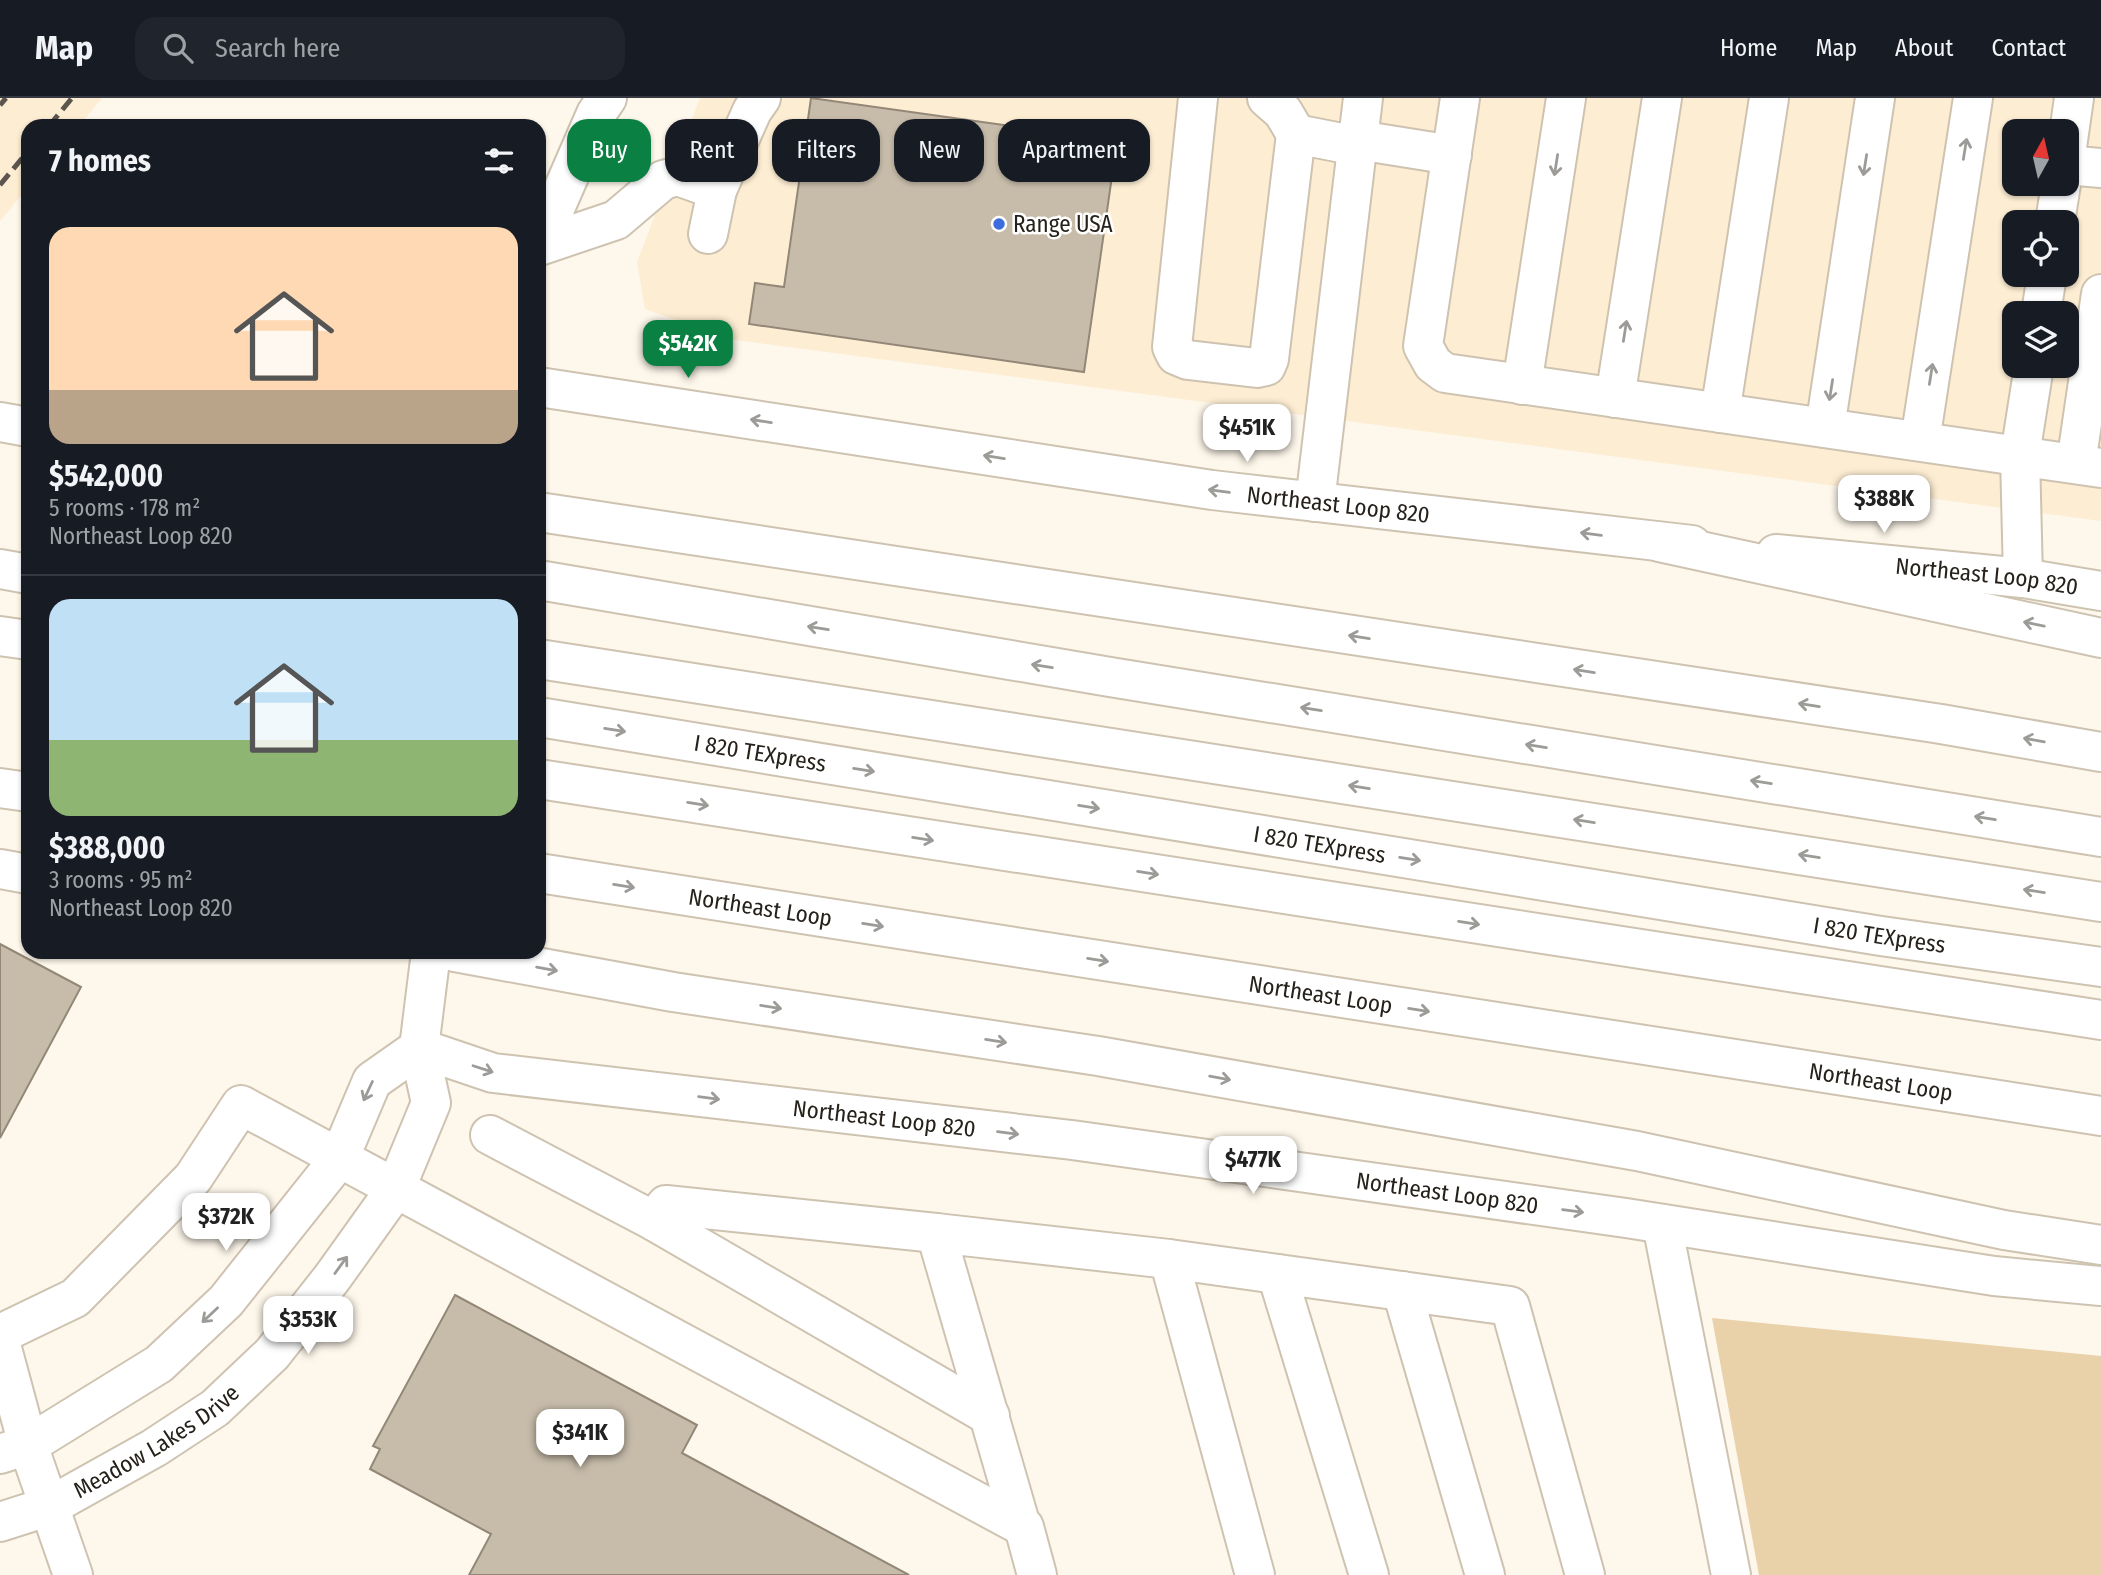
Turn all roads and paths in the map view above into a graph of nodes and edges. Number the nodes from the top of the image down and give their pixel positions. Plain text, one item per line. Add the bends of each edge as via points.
1 (607, 98) edge
2 (761, 98) edge
3 (1198, 98) edge
4 (1267, 98) edge
5 (1363, 98) edge
6 (1460, 98) edge
7 (1566, 98) edge
8 (1662, 98) edge
9 (1769, 98) edge
10 (1875, 98) edge
11 (1973, 98) edge
12 (2074, 98) edge
13 (2071, 119) edge
14 (1296, 134) junction
15 (1357, 143) junction
16 (1452, 155) junction
17 (2079, 166) edge
18 (2101, 168) edge
19 (717, 190) junction
20 (546, 230) edge
21 (708, 234) dead end
22 (546, 244) edge
23 (2101, 294) edge
24 (2032, 378) edge
25 (1522, 385) junction
26 (546, 388) edge
27 (1615, 398) junction
28 (1720, 413) junction
29 (0, 422) edge
30 (21, 426) edge
31 (1825, 428) junction
32 (1920, 441) junction
33 (2020, 455) junction
34 (2089, 466) edge
35 (1315, 502) junction
36 (546, 513) edge
37 (1659, 542) junction
38 (0, 569) edge
39 (21, 573) edge
40 (2023, 579) junction
41 (546, 581) edge
42 (2101, 591) edge
43 (0, 636) edge
44 (2101, 638) edge
45 (21, 639) edge
46 (546, 660) edge
47 (546, 719) edge
48 (2101, 752) edge
49 (546, 780) edge
50 (0, 788) edge
51 (21, 791) edge
52 (2101, 837) edge
53 (0, 869) edge
54 (21, 873) edge
55 (546, 874) edge
56 (2101, 902) edge
57 (430, 959) edge
58 (493, 959) edge
59 (2101, 967) edge
60 (2101, 1020) edge
61 (419, 1048) junction
62 (2101, 1116) edge
63 (490, 1135) dead end
64 (339, 1159) junction
65 (395, 1190) junction
66 (654, 1221) junction
67 (1662, 1224) junction
68 (936, 1233) junction
69 (2101, 1245) edge
70 (1169, 1259) junction
71 (1277, 1274) junction
72 (2101, 1286) edge
73 (1402, 1291) junction
74 (0, 1334) edge
75 (0, 1341) edge
76 (990, 1416) junction
77 (14, 1449) edge
78 (50, 1506) junction
79 (0, 1522) edge
80 (1021, 1526) junction
81 (73, 1575) edge
82 (1037, 1575) edge
83 (1255, 1575) edge
84 (1369, 1575) edge
85 (1485, 1575) edge
86 (1585, 1575) edge
87 (1731, 1575) edge

1 - 20 main road
2 - 19 main road
3 - 14 main road via 1172,347 1176,355 1188,360 1266,366
4 - 14 main road via 1283,112
5 - 15 main road
6 - 16 main road
7 -> 25 main road
27 -> 8 main road
9 - 28 main road
10 -> 31 main road
32 -> 11 main road
12 - 13 main road
14 - 15 main road
15 - 16 main road
15 - 35 main road
16 - 25 main road via 1423,346 1433,364 1445,373
17 - 18 main road
19 - 21 main road
19 - 22 main road via 678,176 663,180 617,220
23 - 34 main road
24 - 33 main road
25 - 27 main road
35 -> 26 main road, Northeast Loop 820
27 - 28 main road
28 - 31 main road
29 - 30 main road
31 - 32 main road
32 - 33 main road
33 - 34 main road
33 - 40 main road
37 -> 35 main road, Northeast Loop 820
48 -> 36 main road
37 - 40 main road, Northeast Loop 820
44 -> 37 main road
38 - 39 main road
40 - 42 main road, Northeast Loop 820
52 -> 41 main road
43 - 45 main road
56 -> 46 main road
47 -> 59 main road, I 820 TEXpress
49 -> 60 main road
50 - 51 main road
53 - 54 main road
55 -> 62 main road, Northeast Loop
57 - 61 main road, Meadow Lakes Drive
58 -> 69 main road via 673,992 1098,1056 1610,1146 2004,1230
61 -> 64 main road via 372,1081
61 - 65 main road, Meadow Lakes Drive via 431,1102
61 -> 67 main road, Northeast Loop 820 via 493,1073 1072,1140
63 - 66 main road
64 - 65 main road
64 - 74 main road via 241,1105 193,1178 75,1298
64 -> 77 main road via 226,1301 159,1364
78 -> 65 main road, Meadow Lakes Drive via 215,1408 272,1354
65 - 80 main road
66 - 68 main road via 666,1205
66 - 76 main road
67 - 72 main road, Northeast Loop 820 via 1994,1276
67 - 87 main road
68 - 70 main road
68 - 76 main road
70 - 71 main road
70 - 83 main road
71 - 73 main road
71 - 84 main road
73 - 85 main road
73 - 86 main road via 1510,1306
75 - 77 main road
76 - 80 main road
77 - 78 main road
78 - 79 main road, Meadow Lakes Drive
78 - 81 main road
80 - 82 main road

